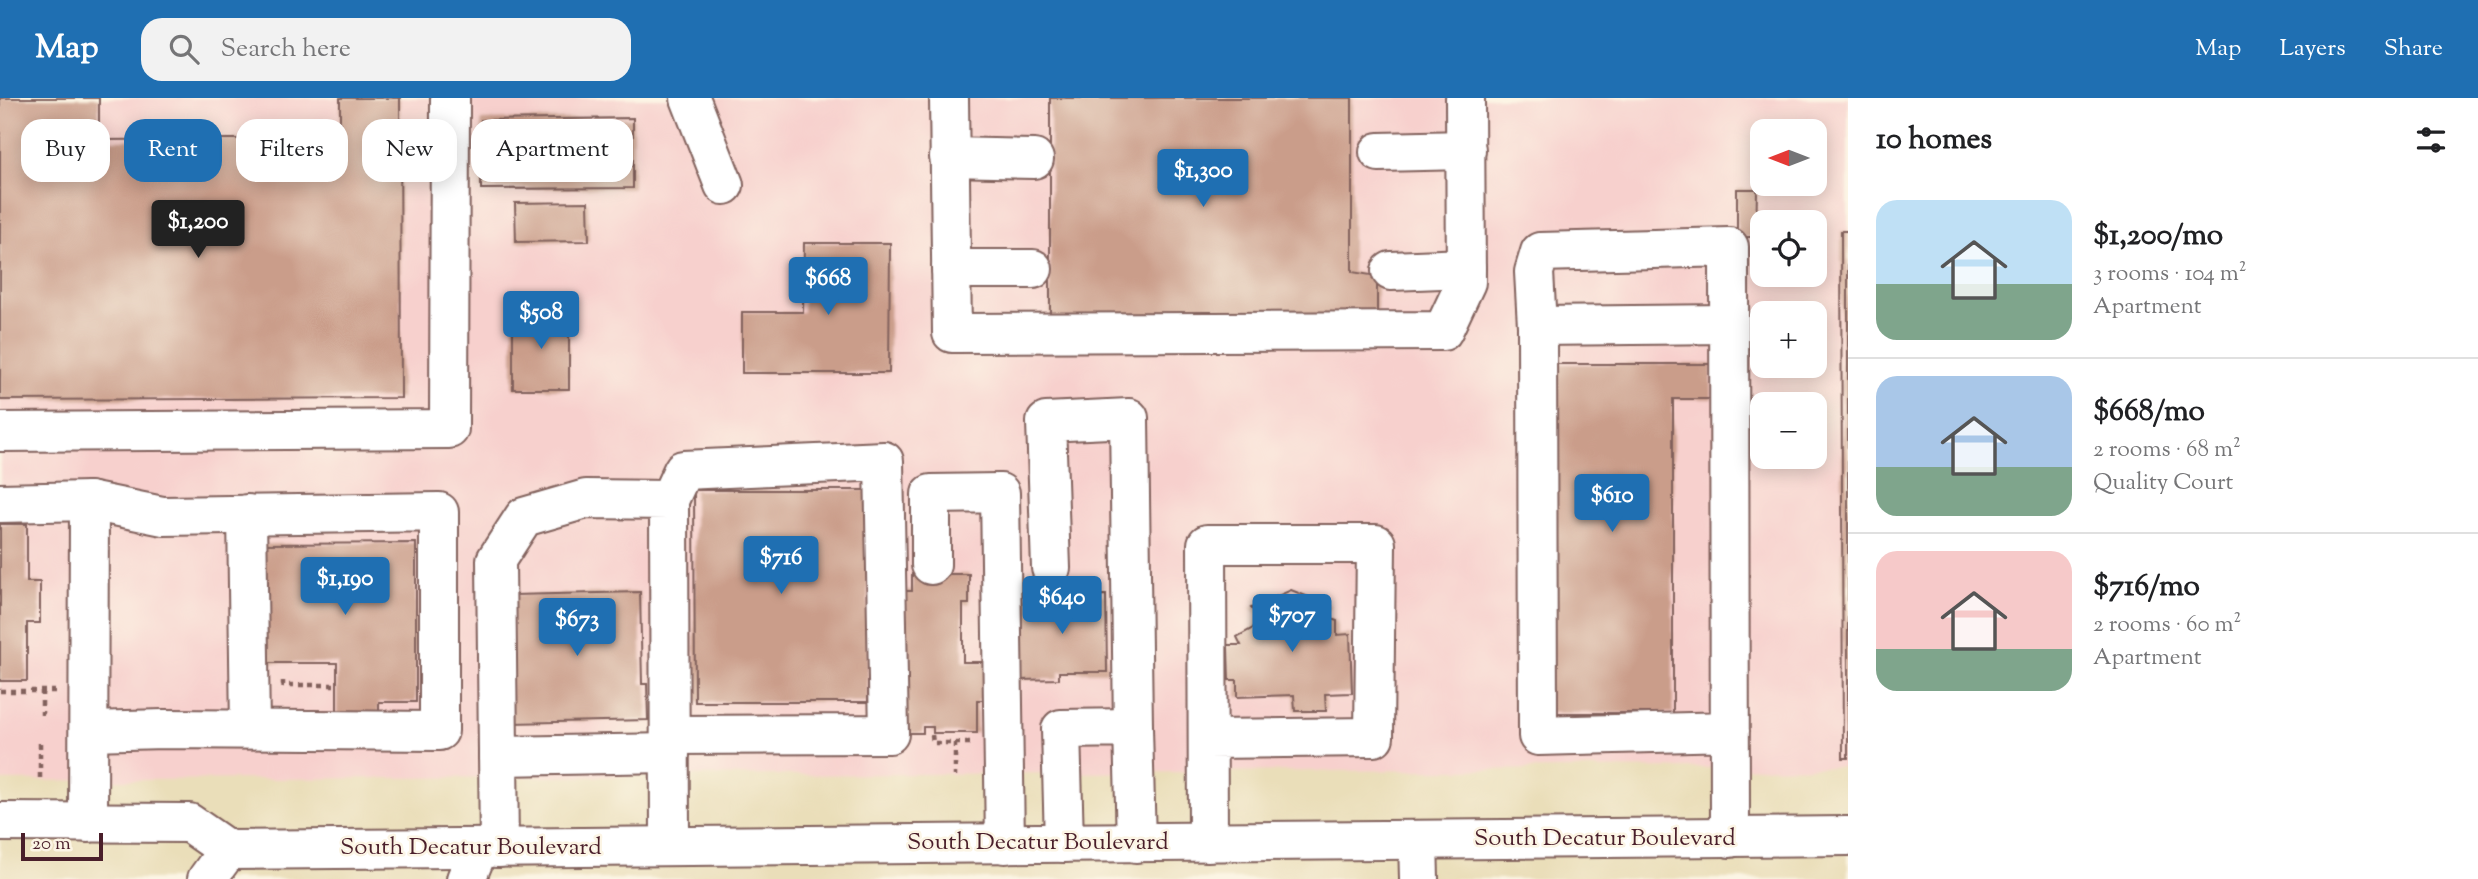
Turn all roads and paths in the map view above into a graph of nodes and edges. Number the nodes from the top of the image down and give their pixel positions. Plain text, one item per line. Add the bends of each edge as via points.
1 (450, 98) edge
2 (690, 98) edge
3 (949, 98) edge
4 (1465, 98) edge
5 (1465, 149) junction
6 (1379, 152) dead end
7 (949, 156) junction
8 (1034, 159) dead end
9 (724, 185) dead end
10 (1465, 268) junction
11 (951, 269) junction
12 (1033, 269) dead end
13 (1391, 271) dead end
14 (1729, 324) junction
15 (1537, 327) junction
16 (0, 432) edge
17 (669, 500) junction
18 (89, 501) junction
19 (0, 503) edge
20 (247, 514) junction
21 (931, 565) dead end
22 (1051, 568) dead end
23 (283, 676) dead end
24 (335, 685) dead end
25 (89, 690) junction
26 (0, 691) edge
27 (42, 691) junction
28 (42, 715) dead end
29 (1133, 728) junction
30 (250, 729) junction
31 (89, 731) junction
32 (1730, 731) junction
33 (932, 735) dead end
34 (1208, 739) junction
35 (40, 743) dead end
36 (670, 744) junction
37 (498, 756) junction
38 (955, 776) dead end
39 (40, 780) dead end
40 (0, 822) edge
41 (88, 823) junction
42 (1848, 836) edge
43 (1730, 838) junction
44 (1418, 840) junction
45 (1208, 842) junction
46 (1064, 843) junction
47 (1136, 843) junction
48 (1005, 844) junction
49 (670, 846) junction
50 (218, 864) edge
51 (483, 864) edge
52 (1419, 879) edge

1 - 16 main road via 449,429
2 - 9 main road
3 - 7 main road
4 - 5 main road
5 - 6 main road
5 - 10 main road
7 - 8 main road
7 - 11 main road
10 - 11 main road via 1465,282 1443,331 952,334
10 - 13 main road
11 - 12 main road
14 - 15 main road
14 - 15 main road via 1728,247 1541,252 1534,272
14 - 32 main road
15 - 32 main road via 1538,736
17 - 36 main road
17 - 36 main road via 683,470 884,461 889,734
17 - 37 main road via 586,499 524,517 496,560
18 - 19 main road
18 - 20 main road via 163,516
18 - 25 main road
20 - 30 main road
20 - 30 main road via 439,512 439,731
21 - 48 main road via 931,494 1000,493
22 - 29 main road via 1046,422 1129,418
23 - 24 path via 283,685 290,688
25 - 27 path
25 - 31 main road
26 - 27 path
27 - 28 path
29 - 46 main road via 1061,729
29 - 47 main road
30 - 31 main road
31 - 41 main road
32 - 43 main road
33 - 38 path via 933,743 955,743
34 - 34 main road via 1207,544 1376,544 1374,737
34 - 45 main road
35 - 39 path
36 - 37 main road
36 - 49 main road
37 - 51 main road
40 - 41 main road, South Decatur Boulevard
41 - 50 main road, South Decatur Boulevard via 189,823
42 - 43 main road, South Decatur Boulevard
43 - 44 main road, South Decatur Boulevard
44 - 45 main road, South Decatur Boulevard
44 - 52 main road
45 - 47 main road, South Decatur Boulevard
46 - 47 main road, South Decatur Boulevard
46 - 48 main road, South Decatur Boulevard
48 - 49 main road, South Decatur Boulevard
49 - 51 main road, South Decatur Boulevard
50 - 51 main road, South Decatur Boulevard

